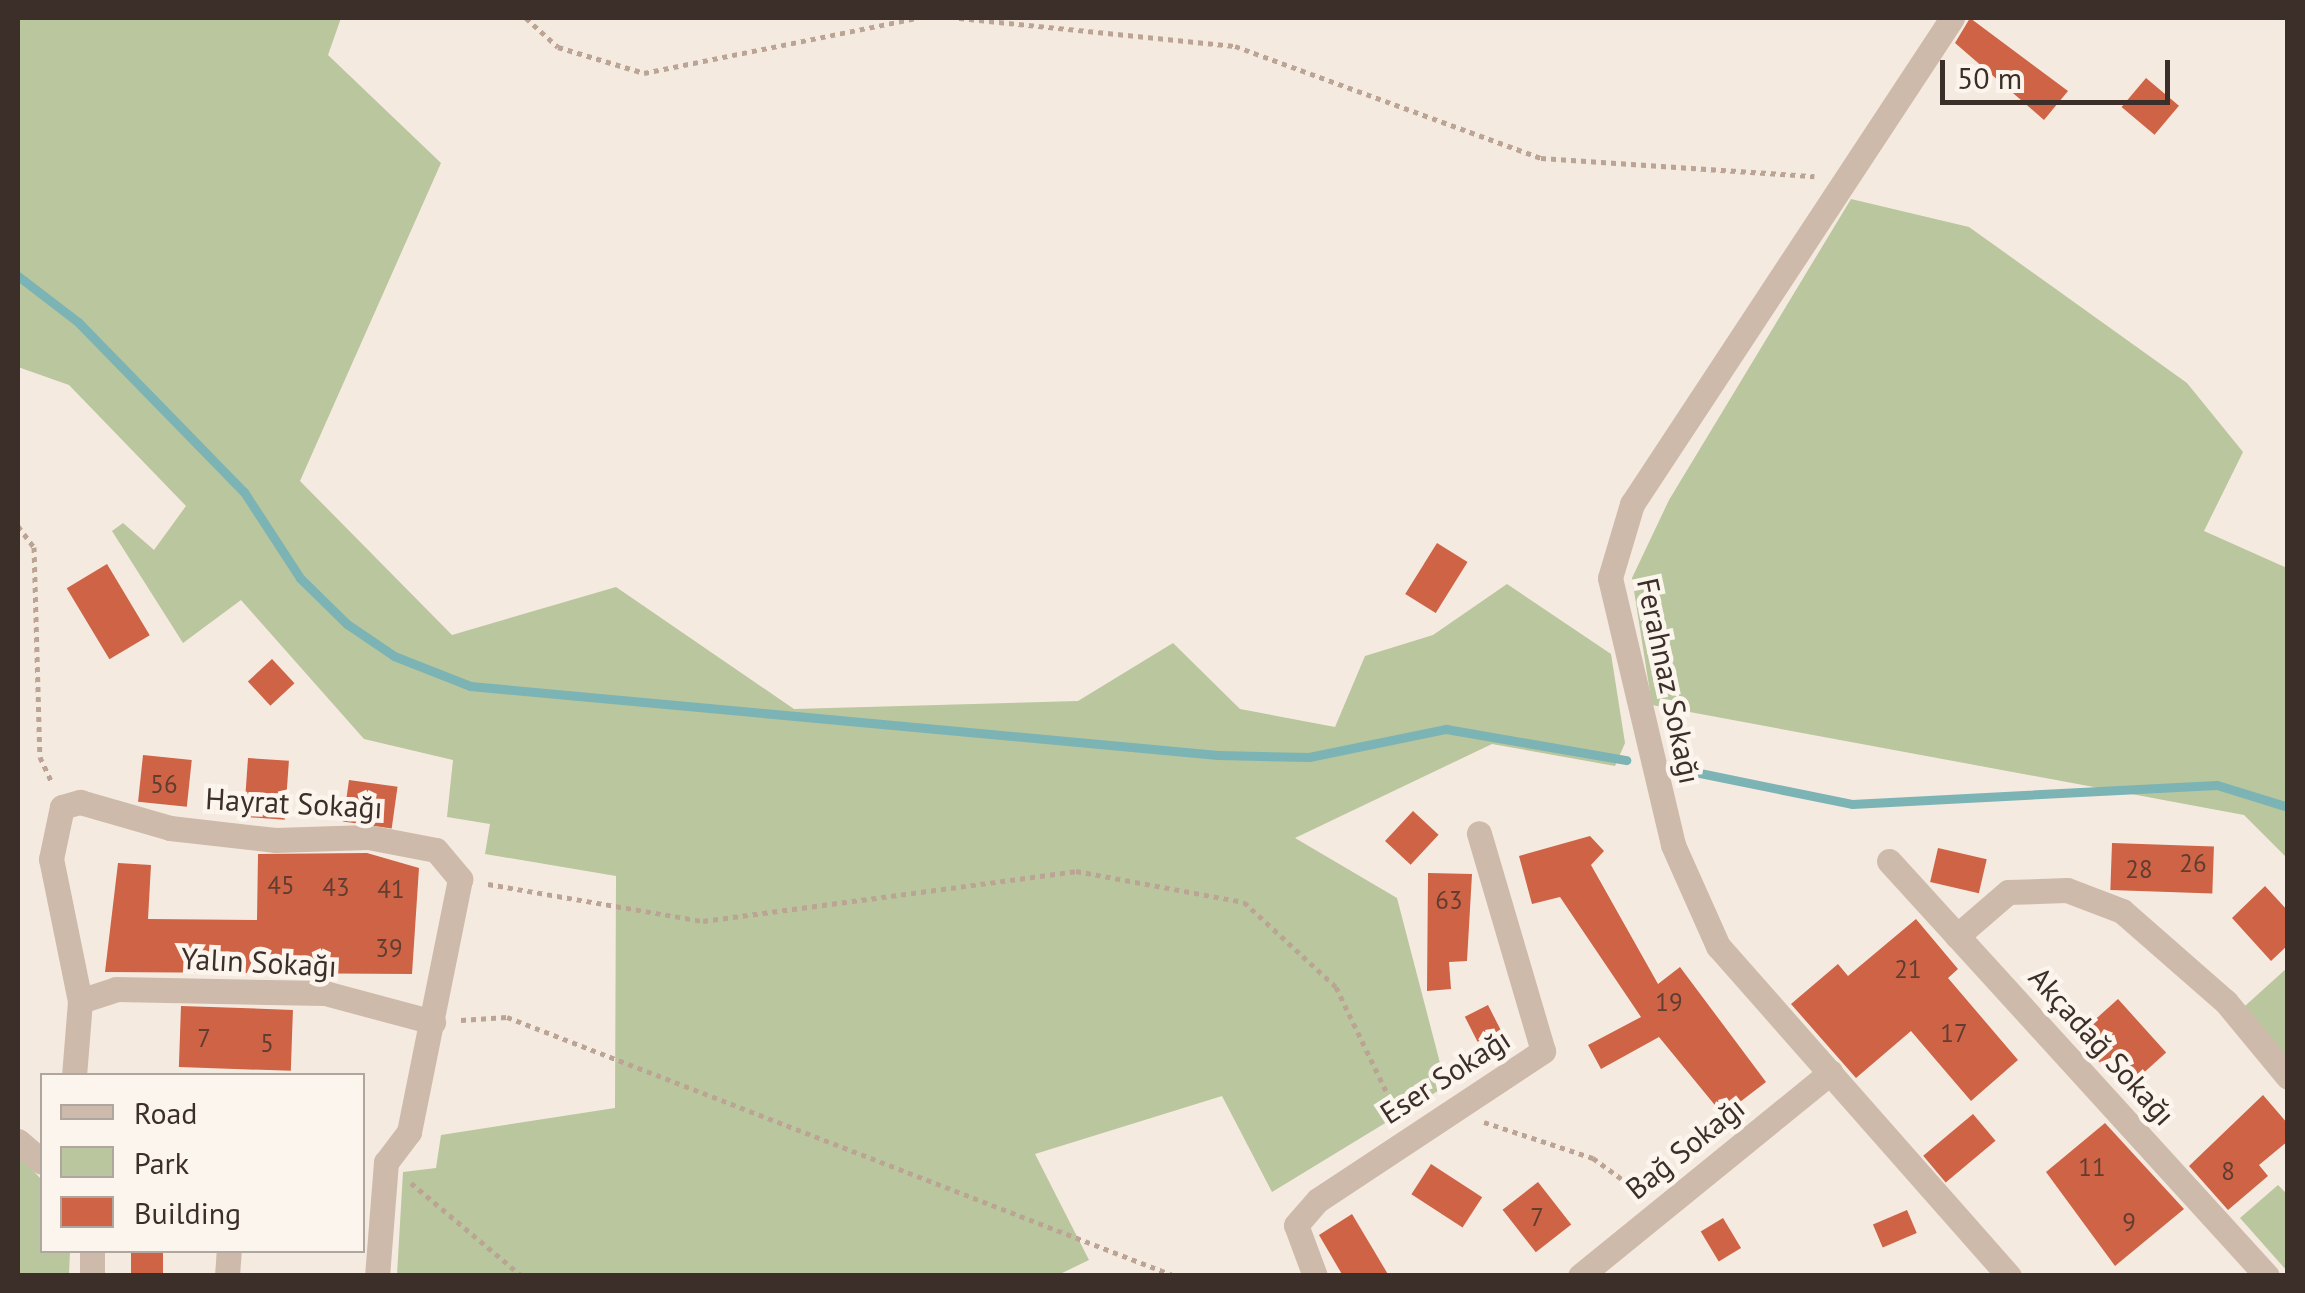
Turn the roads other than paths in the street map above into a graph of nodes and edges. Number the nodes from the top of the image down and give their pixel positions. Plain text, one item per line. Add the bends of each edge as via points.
1 (1952, 18) edge
2 (1479, 834) dead end
3 (1888, 861) dead end
4 (1957, 936) junction
5 (80, 1002) junction
6 (433, 1022) junction
7 (1831, 1072) junction
8 (74, 1073) edge
9 (2288, 1077) edge
10 (18, 1141) edge
11 (40, 1160) edge
12 (374, 1162) edge
13 (378, 1276) edge
14 (1315, 1276) edge
15 (1580, 1276) edge
16 (2009, 1276) edge
17 (2268, 1276) edge

1 - 7 street, Ferahnaz Sokağı via 1632,504 1610,578 1674,845 1710,929
2 - 14 street, Eser Sokağı via 1543,1050 1408,1138 1296,1225
3 - 4 street, Akçadağ Sokağı
4 - 9 street via 2008,892 2067,890 2122,911 2226,1002
4 - 17 street, Akçadağ Sokağı
5 - 6 street, Yalın Sokağı via 116,990 325,994
5 - 6 street, Hayrat Sokağı via 52,860 62,807 80,802 170,828 274,840 368,837 436,850 460,880
5 - 8 street
6 - 12 street via 408,1132
7 - 15 street, Bağ Sokağı
7 - 16 street, Ferahnaz Sokağı
10 - 11 street
12 - 13 street

